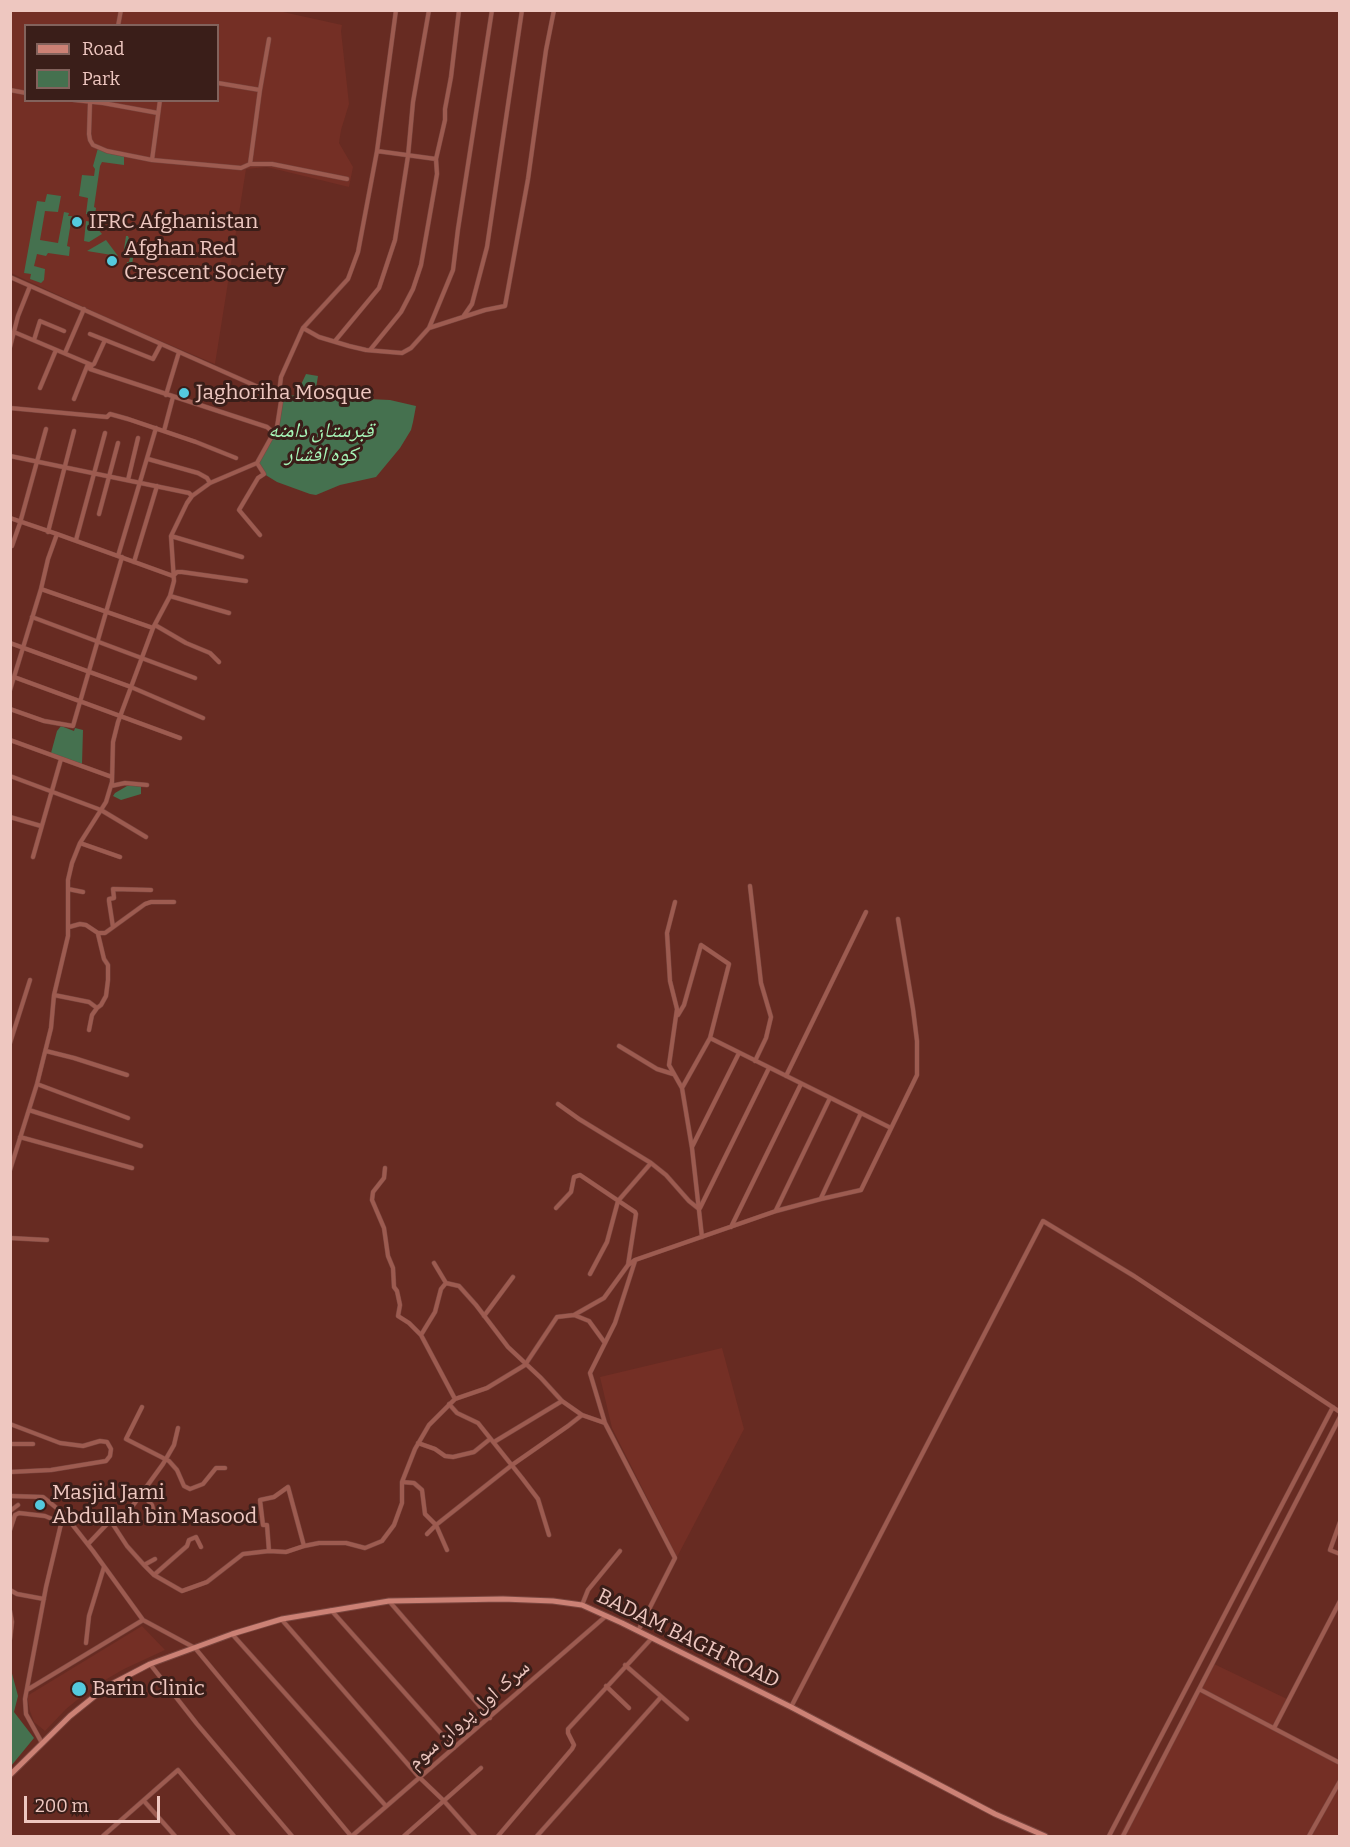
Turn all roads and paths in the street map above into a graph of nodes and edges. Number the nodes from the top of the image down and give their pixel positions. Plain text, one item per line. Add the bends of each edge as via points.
1 (396, 10) edge
2 (429, 10) edge
3 (459, 10) edge
4 (492, 10) edge
5 (522, 10) edge
6 (554, 10) edge
7 (269, 39) dead end
8 (219, 83) edge
9 (260, 90) junction
10 (85, 102) edge
11 (103, 102) edge
12 (160, 102) edge
13 (90, 103) junction
14 (158, 113) junction
15 (377, 151) junction
16 (408, 156) junction
17 (436, 159) junction
18 (152, 160) junction
19 (250, 164) junction
20 (347, 179) dead end
21 (10, 277) edge
22 (30, 286) junction
23 (84, 309) junction
24 (10, 313) edge
25 (18, 316) junction
26 (463, 318) junction
27 (429, 327) junction
28 (303, 328) junction
29 (64, 331) dead end
30 (14, 332) junction
31 (90, 334) dead end
32 (34, 340) junction
33 (105, 340) junction
34 (335, 341) junction
35 (161, 344) junction
36 (10, 347) edge
37 (56, 350) junction
38 (370, 350) junction
39 (179, 352) junction
40 (65, 353) junction
41 (90, 364) junction
42 (40, 388) dead end
43 (279, 393) junction
44 (166, 395) junction
45 (172, 397) junction
46 (74, 399) dead end
47 (10, 408) edge
48 (46, 429) dead end
49 (156, 429) junction
50 (74, 430) dead end
51 (164, 431) junction
52 (274, 433) junction
53 (105, 434) dead end
54 (138, 438) dead end
55 (118, 443) dead end
56 (10, 456) edge
57 (236, 458) dead end
58 (148, 459) junction
59 (36, 461) junction
60 (257, 464) junction
61 (65, 466) junction
62 (94, 472) junction
63 (110, 476) junction
64 (128, 480) junction
65 (141, 483) junction
66 (210, 483) junction
67 (157, 486) junction
68 (192, 496) junction
69 (99, 514) dead end
70 (10, 518) edge
71 (20, 523) junction
72 (48, 532) junction
73 (57, 534) junction
74 (260, 535) dead end
75 (171, 536) junction
76 (76, 540) junction
77 (12, 546) dead end
78 (120, 556) junction
79 (242, 557) dead end
80 (134, 562) junction
81 (173, 576) junction
82 (246, 581) dead end
83 (41, 589) junction
84 (170, 596) junction
85 (106, 613) junction
86 (229, 613) dead end
87 (32, 617) junction
88 (154, 627) junction
89 (98, 641) junction
90 (10, 643) edge
91 (23, 648) junction
92 (142, 657) junction
93 (219, 662) dead end
94 (89, 672) junction
95 (15, 677) junction
96 (195, 678) dead end
97 (131, 687) junction
98 (10, 690) edge
99 (81, 702) junction
100 (10, 710) edge
101 (121, 717) junction
102 (203, 718) dead end
103 (180, 738) dead end
104 (10, 740) edge
105 (61, 759) junction
106 (10, 776) edge
107 (112, 777) junction
108 (147, 785) dead end
109 (111, 786) junction
110 (52, 791) junction
111 (101, 810) junction
112 (10, 817) edge
113 (41, 826) junction
114 (146, 837) dead end
115 (80, 843) junction
116 (33, 857) dead end
117 (120, 857) dead end
118 (750, 886) dead end
119 (68, 889) junction
120 (151, 890) dead end
121 (83, 892) dead end
122 (174, 902) dead end
123 (675, 902) dead end
124 (866, 912) dead end
125 (898, 919) dead end
126 (69, 927) junction
127 (113, 927) junction
128 (98, 933) junction
129 (30, 980) dead end
130 (54, 995) junction
131 (97, 1008) junction
132 (676, 1018) junction
133 (89, 1030) dead end
134 (710, 1038) junction
135 (10, 1043) edge
136 (619, 1046) dead end
137 (46, 1051) junction
138 (739, 1053) junction
139 (755, 1062) junction
140 (769, 1068) junction
141 (127, 1075) dead end
142 (674, 1075) junction
143 (786, 1076) junction
144 (37, 1084) junction
145 (801, 1084) junction
146 (682, 1088) junction
147 (830, 1098) junction
148 (558, 1104) dead end
149 (29, 1110) junction
150 (861, 1113) junction
151 (128, 1118) dead end
152 (891, 1128) junction
153 (20, 1137) junction
154 (141, 1146) dead end
155 (692, 1148) junction
156 (651, 1163) junction
157 (132, 1168) dead end
158 (385, 1168) dead end
159 (10, 1170) edge
160 (821, 1198) junction
161 (618, 1202) junction
162 (556, 1208) dead end
163 (699, 1209) junction
164 (776, 1211) junction
165 (731, 1227) junction
166 (702, 1237) junction
167 (10, 1238) edge
168 (47, 1240) dead end
169 (635, 1260) junction
170 (434, 1263) dead end
171 (628, 1265) junction
172 (590, 1274) dead end
173 (513, 1277) dead end
174 (446, 1283) junction
175 (574, 1315) junction
176 (484, 1316) junction
177 (421, 1335) junction
178 (605, 1344) junction
179 (525, 1365) junction
180 (455, 1399) junction
181 (562, 1401) junction
182 (449, 1404) junction
183 (142, 1407) dead end
184 (1333, 1407) junction
185 (1340, 1412) edge
186 (582, 1415) junction
187 (1340, 1417) edge
188 (605, 1423) junction
189 (10, 1424) edge
190 (178, 1428) dead end
191 (492, 1441) junction
192 (418, 1443) junction
193 (10, 1444) edge
194 (33, 1444) dead end
195 (165, 1460) junction
196 (512, 1465) junction
197 (225, 1468) dead end
198 (10, 1472) edge
199 (402, 1482) junction
200 (142, 1494) junction
201 (10, 1496) edge
202 (18, 1505) dead end
203 (10, 1511) edge
204 (155, 1518) dead end
205 (1340, 1521) edge
206 (112, 1523) junction
207 (436, 1525) junction
208 (10, 1530) edge
209 (427, 1534) dead end
210 (549, 1535) dead end
211 (88, 1544) junction
212 (304, 1546) junction
213 (201, 1547) dead end
214 (447, 1550) dead end
215 (270, 1551) junction
216 (620, 1551) dead end
217 (1340, 1554) edge
218 (155, 1559) dead end
219 (144, 1565) junction
220 (104, 1566) junction
221 (154, 1575) junction
222 (10, 1590) edge
223 (44, 1599) junction
224 (389, 1601) junction
225 (1340, 1601) edge
226 (582, 1605) junction
227 (331, 1610) junction
228 (10, 1611) edge
229 (606, 1616) junction
230 (282, 1619) junction
231 (143, 1620) junction
232 (638, 1631) junction
233 (232, 1634) junction
234 (652, 1638) junction
235 (10, 1639) edge
236 (86, 1643) dead end
237 (195, 1648) junction
238 (150, 1664) junction
239 (625, 1665) junction
240 (606, 1686) junction
241 (1199, 1689) junction
242 (27, 1690) junction
243 (661, 1697) junction
244 (791, 1707) junction
245 (629, 1708) dead end
246 (490, 1718) junction
247 (687, 1719) dead end
248 (1274, 1728) junction
249 (42, 1743) junction
250 (454, 1748) junction
251 (1340, 1763) edge
252 (481, 1768) dead end
253 (10, 1775) edge
254 (419, 1777) junction
255 (1340, 1781) edge
256 (144, 1801) junction
257 (444, 1801) junction
258 (386, 1806) junction
259 (110, 1830) junction
260 (104, 1836) edge
261 (116, 1836) edge
262 (175, 1836) edge
263 (234, 1836) edge
264 (292, 1836) edge
265 (351, 1836) edge
266 (404, 1836) edge
267 (475, 1836) edge
268 (498, 1836) edge
269 (537, 1836) edge
270 (1045, 1836) edge
271 (1109, 1836) edge
272 (1123, 1836) edge
273 (1309, 1836) edge

1 - 15 street
2 - 16 street
3 - 17 street
4 - 27 street via 453,270
5 - 26 street via 488,247 472,304
6 - 26 street via 505,306
7 - 9 street
8 - 9 street
9 - 19 street
10 - 13 street
11 - 13 street
11 - 14 street
12 - 14 street
13 - 18 street via 89,134 93,145
14 - 18 street
15 - 16 street
15 - 28 street via 352,271
16 - 17 street
16 - 34 street via 395,240 379,288
17 - 38 street via 429,220 413,290 401,312
18 - 19 street via 241,168
19 - 20 street via 272,164
21 - 22 street
22 - 23 street
22 - 25 street
23 - 35 street
23 - 40 street
24 - 25 street
25 - 30 street
26 - 27 street
27 - 38 street via 402,353
28 - 34 street
28 - 43 street via 281,376
29 - 32 street via 40,321
30 - 32 street
30 - 36 street
31 - 33 street
32 - 37 street
33 - 35 street via 153,359
33 - 41 street via 94,364
34 - 38 street
35 - 39 street
37 - 40 street
37 - 42 street
39 - 43 street
39 - 44 street
40 - 41 street
41 - 44 street via 90,369
41 - 46 street
43 - 52 street via 280,417
44 - 45 street
45 - 51 street
45 - 52 street via 267,427
47 - 49 street via 107,417 110,414
48 - 59 street
49 - 51 street
49 - 58 street
50 - 61 street
51 - 57 street
52 - 60 street
53 - 62 street
54 - 64 street
55 - 63 street
56 - 59 street
58 - 65 street
58 - 66 street via 198,473
59 - 61 street
59 - 71 street
60 - 66 street
60 - 74 street via 264,474 239,510
61 - 62 street
61 - 72 street
62 - 63 street
62 - 76 street
63 - 64 street
63 - 69 street
64 - 65 street
65 - 67 street
65 - 78 street
66 - 68 street
67 - 68 street
67 - 80 street
68 - 75 street
70 - 71 street
71 - 72 street
71 - 77 street
72 - 73 street
73 - 76 street
73 - 83 street
75 - 79 street
75 - 81 street
76 - 78 street
78 - 80 street
78 - 85 street
80 - 81 street
81 - 82 street via 182,572
81 - 84 street
83 - 85 street
83 - 87 street
84 - 86 street
84 - 88 street
85 - 88 street
85 - 89 street
87 - 89 street
87 - 91 street
88 - 92 street
88 - 93 street via 210,652
89 - 92 street
89 - 94 street
90 - 91 street
91 - 94 street
91 - 95 street
92 - 96 street
92 - 97 street
94 - 97 street
94 - 99 street
95 - 98 street
95 - 99 street
97 - 101 street
97 - 102 street
99 - 100 street via 73,726
99 - 101 street
101 - 103 street
101 - 107 street via 114,734
104 - 105 street
105 - 107 street
105 - 110 street
106 - 110 street
107 - 109 street
108 - 109 street
109 - 111 street
110 - 111 street
110 - 113 street
111 - 114 street
111 - 115 street
112 - 113 street
113 - 116 street
115 - 117 street
115 - 119 street
118 - 139 street via 761,983 771,1017
119 - 121 street
119 - 126 street
120 - 127 street via 113,889 114,898 109,899
122 - 127 street via 145,904
123 - 132 street via 668,949
124 - 143 street
125 - 152 street via 917,1041 917,1071
126 - 128 street via 86,925
126 - 130 street
127 - 128 street
128 - 131 street via 108,965 108,980 106,996
129 - 135 street
130 - 131 street via 89,1002
130 - 137 street
131 - 133 street
132 - 134 street via 684,1005 701,945 729,964
132 - 142 street via 669,1065
134 - 138 street
134 - 146 street
136 - 142 street
137 - 141 street
137 - 144 street
138 - 139 street
138 - 155 street
139 - 140 street
140 - 143 street
140 - 163 street
142 - 146 street
143 - 145 street
144 - 149 street
144 - 151 street
145 - 147 street
145 - 165 street
146 - 155 street
147 - 150 street
147 - 164 street
148 - 156 street
149 - 153 street
149 - 154 street
150 - 152 street
150 - 160 street
152 - 160 street via 861,1190
153 - 157 street
153 - 159 street
155 - 163 street
156 - 161 street
156 - 163 street
158 - 177 street via 372,1200 384,1227 395,1275 398,1316
160 - 164 street
161 - 162 street via 580,1175 574,1177 571,1192
161 - 171 street via 636,1214
161 - 172 street via 607,1242
163 - 166 street
164 - 165 street
165 - 166 street
166 - 169 street
167 - 168 street
169 - 171 street
169 - 178 street
170 - 174 street
171 - 175 street via 604,1298
173 - 176 street
174 - 176 street via 459,1286
174 - 177 street
175 - 178 street via 589,1321
175 - 179 street via 556,1317
176 - 179 street
177 - 180 street
178 - 188 street via 590,1373
179 - 180 street via 486,1388
179 - 181 street
180 - 182 street
181 - 186 street
181 - 191 street
182 - 191 street via 478,1424
182 - 192 street
183 - 195 street via 126,1439
184 - 185 street
184 - 244 street via 1144,1282 1043,1221
184 - 271 street
186 - 188 street
186 - 196 street
187 - 241 street
188 - 232 street via 675,1558
189 - 198 street via 60,1443 83,1446 106,1442 111,1456 106,1461 51,1470
190 - 195 street
191 - 192 street via 474,1452 453,1457
191 - 196 street
192 - 199 street
193 - 194 street
195 - 197 street via 190,1489 206,1483 216,1468
195 - 200 street
196 - 207 street
196 - 210 street via 538,1499
199 - 207 street via 414,1483 422,1490 425,1514
199 - 212 street via 402,1503 394,1525 382,1541 365,1548 346,1543
200 - 204 street via 151,1503
200 - 206 street via 126,1515
201 - 211 street via 47,1499
202 - 203 street
205 - 217 street via 1330,1550
206 - 211 street
206 - 219 street
207 - 209 street
207 - 214 street
208 - 223 street via 19,1513 45,1516 61,1524
211 - 220 street
212 - 215 street via 286,1552
212 - 215 street via 288,1487 274,1497 260,1500
213 - 221 street via 197,1537 189,1540
215 - 221 street via 243,1554 207,1582 182,1591
216 - 226 street via 588,1590
218 - 219 street
219 - 221 street
220 - 231 street
220 - 236 street via 89,1616
222 - 223 street
223 - 242 street
224 - 226 main road, BADAM BAGH ROAD via 509,1599
224 - 227 main road, BADAM BAGH ROAD
224 - 246 street
225 - 248 street
226 - 229 main road, BADAM BAGH ROAD
227 - 230 main road, BADAM BAGH ROAD
227 - 250 street
228 - 235 street
229 - 232 main road, BADAM BAGH ROAD
229 - 246 street, سرک اول پروان سوم
230 - 233 main road, BADAM BAGH ROAD
230 - 254 street
231 - 237 street
231 - 242 street
232 - 234 main road, BADAM BAGH ROAD
233 - 237 main road, BADAM BAGH ROAD
233 - 258 street
234 - 239 street
234 - 244 main road, BADAM BAGH ROAD
237 - 238 main road, BADAM BAGH ROAD
237 - 265 street
238 - 249 main road, BADAM BAGH ROAD via 106,1687
238 - 264 street
239 - 240 street
239 - 243 street
240 - 245 street
240 - 268 street via 568,1729 572,1749
241 - 248 street
241 - 272 street
242 - 249 street via 26,1714
243 - 247 street
243 - 269 street
244 - 270 main road, BADAM BAGH ROAD via 995,1814
246 - 250 street, سرک اول پروان سوم
248 - 251 street
249 - 253 main road, BADAM BAGH ROAD
250 - 254 street, سرک اول پروان سوم
252 - 257 street
254 - 257 street
254 - 258 street, سرک اول پروان سوم
255 - 273 street
256 - 259 street
256 - 262 street
256 - 263 street via 178,1770
257 - 266 street
257 - 267 street
258 - 265 street, سرک اول پروان سوم
259 - 260 street
259 - 261 street

